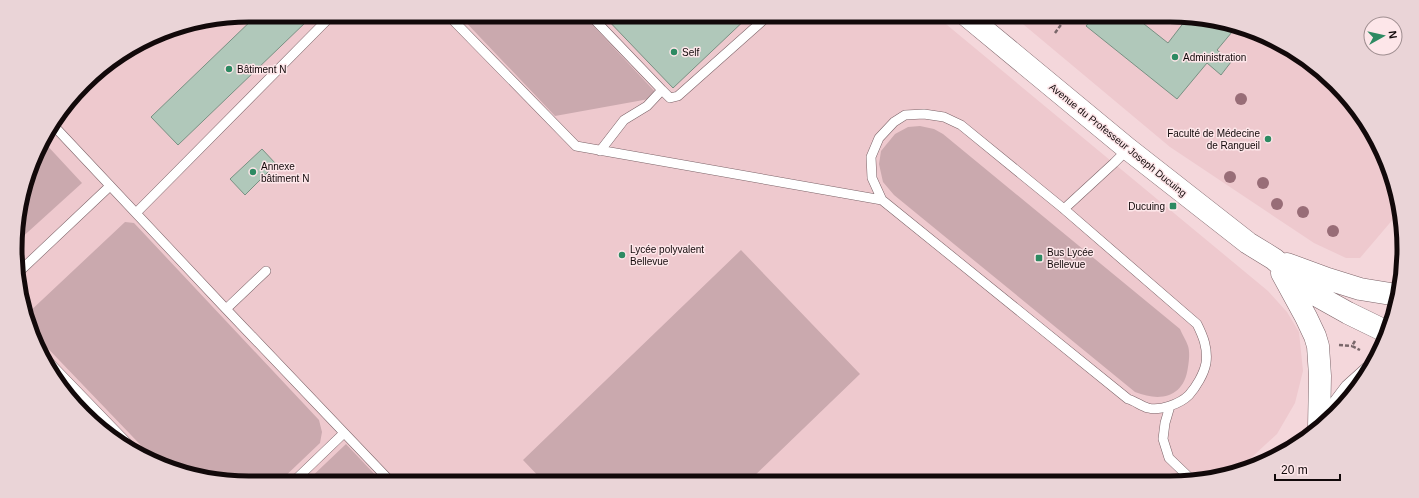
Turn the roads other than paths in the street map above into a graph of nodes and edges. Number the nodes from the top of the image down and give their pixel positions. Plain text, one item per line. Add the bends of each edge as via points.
1 (325, 22) edge
2 (455, 22) edge
3 (597, 22) edge
4 (761, 22) edge
5 (974, 22) edge
6 (662, 90) junction
7 (56, 128) edge
8 (1128, 149) junction
9 (600, 151) junction
10 (110, 186) junction
11 (882, 200) junction
12 (1064, 209) junction
13 (136, 213) junction
14 (1274, 259) junction
15 (22, 268) edge
16 (266, 271) dead end
17 (1393, 294) edge
18 (226, 309) junction
19 (1382, 330) edge
20 (57, 371) edge
21 (1351, 385) edge
22 (1337, 403) edge
23 (1170, 406) junction
24 (1319, 421) edge
25 (344, 432) junction
26 (121, 436) edge
27 (299, 476) edge
28 (385, 476) edge
29 (1187, 476) edge

1 - 13 lane
2 - 9 lane via 576,146
3 - 6 lane
4 - 6 lane via 678,96 670,98
5 - 8 street, Avenue du Professeur Joseph Ducuing
6 - 9 lane via 647,106 624,120
7 - 10 lane
8 - 12 lane
8 - 14 street, Avenue du Professeur Joseph Ducuing via 1248,243
9 - 11 lane
10 - 13 lane
10 - 15 lane
11 - 12 lane via 872,178 871,158 879,138 894,122 905,115 924,114 944,117 962,125
11 - 23 lane via 1128,398 1148,408 1160,409
12 - 23 lane via 1197,324 1205,342 1206,363 1199,381 1188,396
13 - 18 lane
14 - 17 street via 1360,289
14 - 19 street via 1314,294
14 - 24 street via 1306,317 1318,346
16 - 18 lane
18 - 25 lane
20 - 26 lane
21 - 22 street
23 - 29 lane via 1163,439 1169,458
25 - 27 lane
25 - 28 lane

